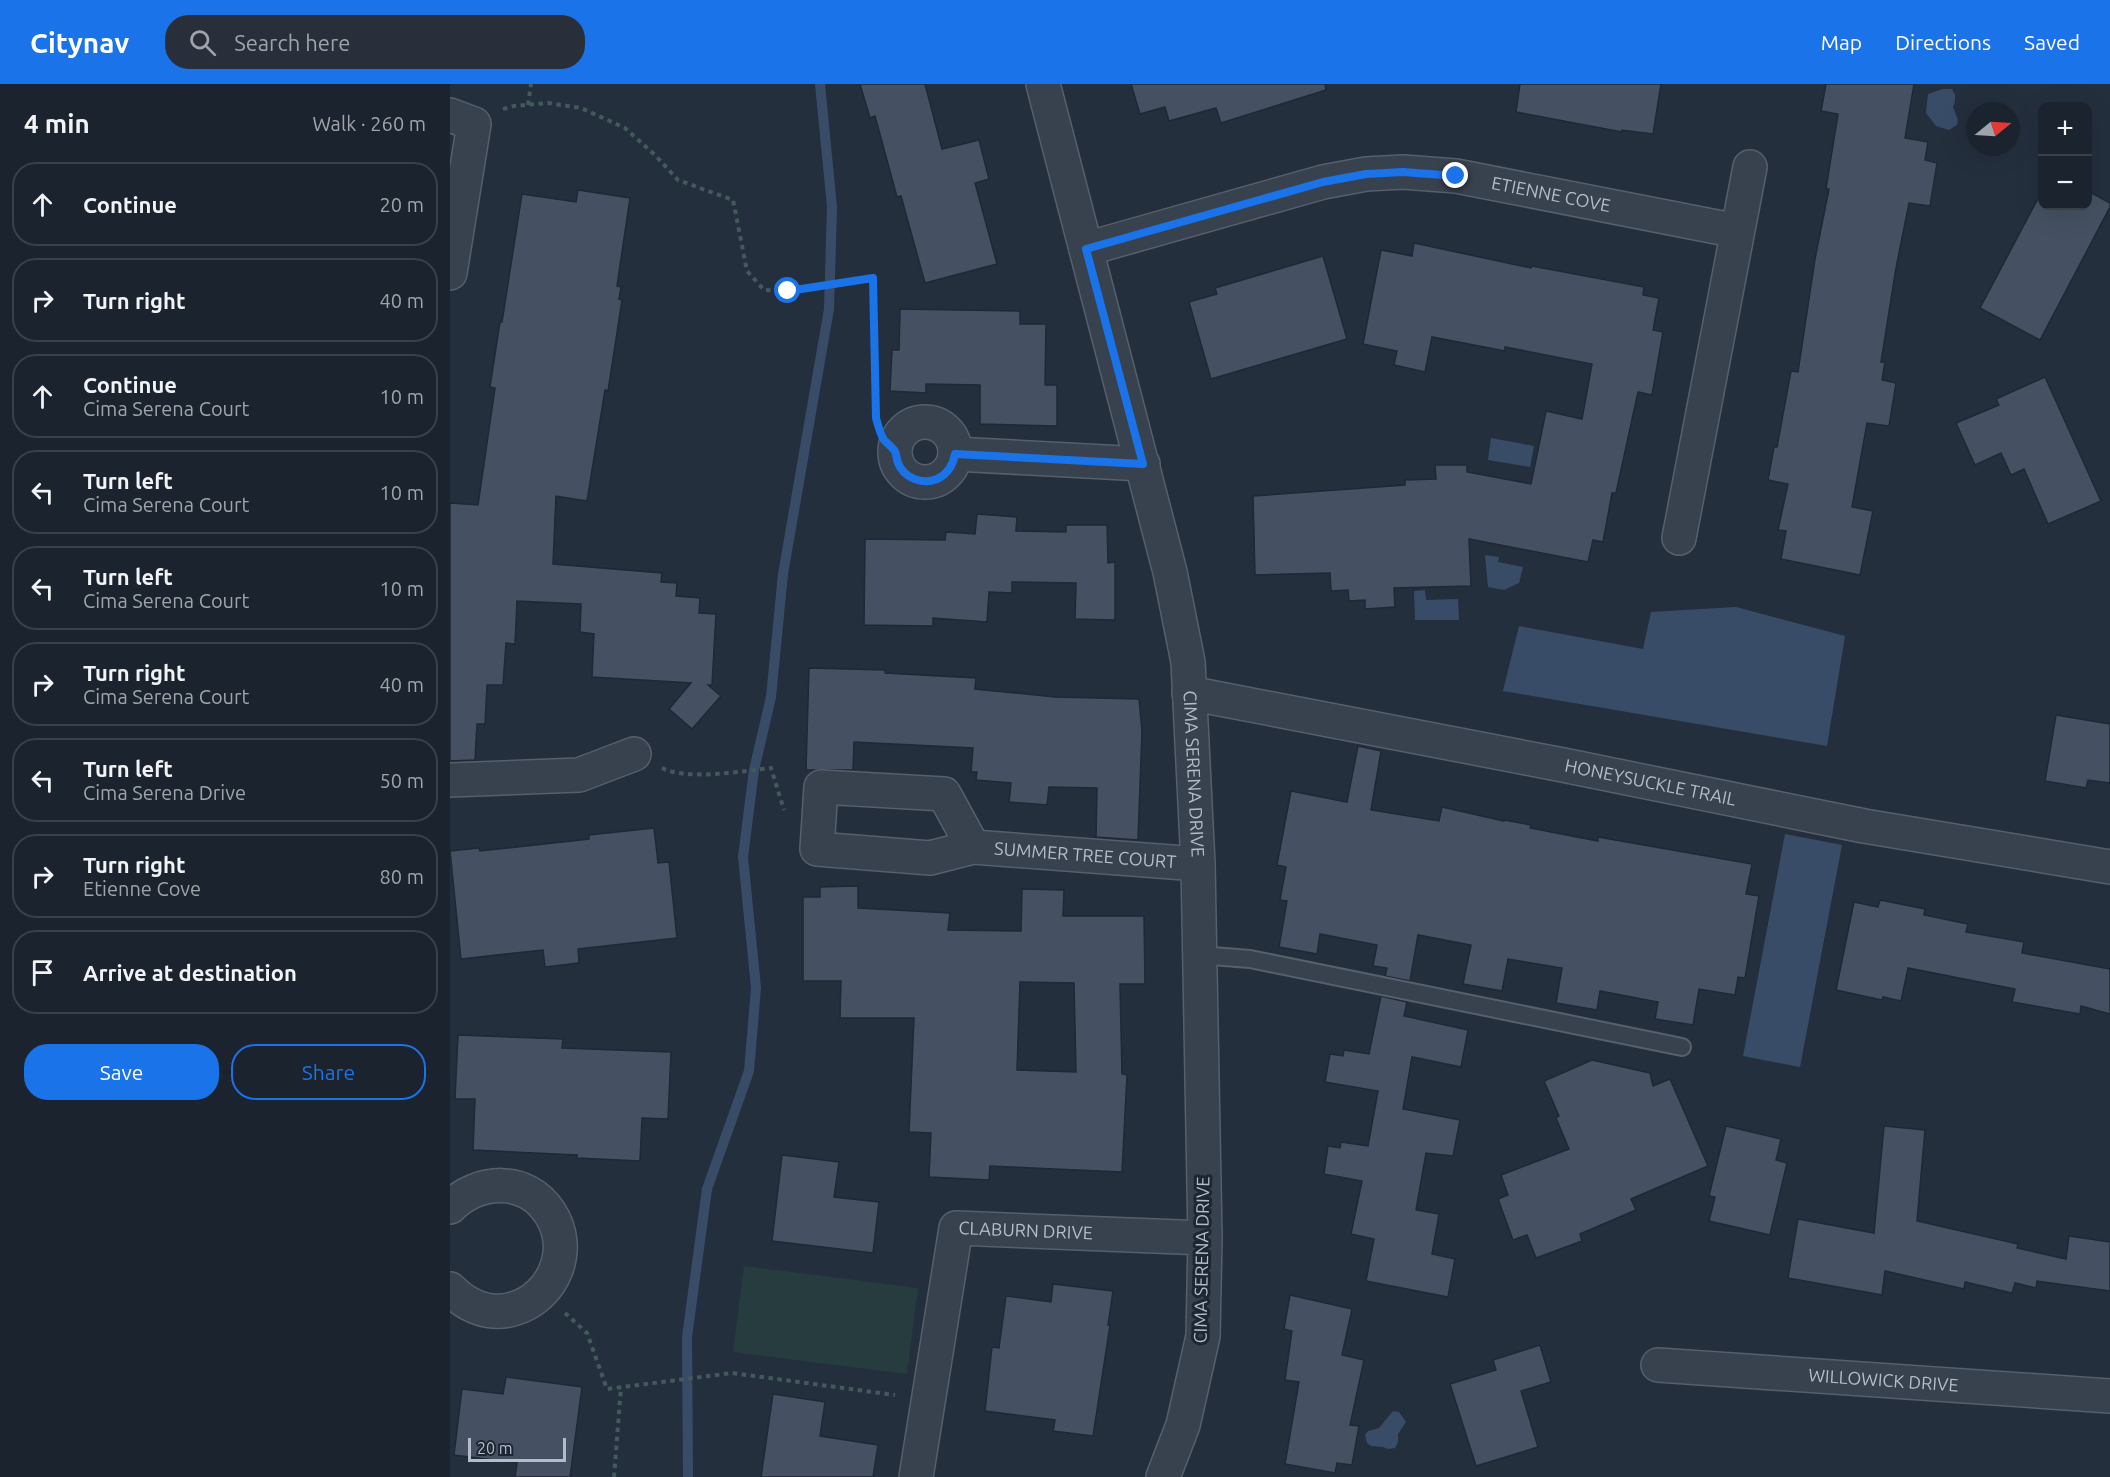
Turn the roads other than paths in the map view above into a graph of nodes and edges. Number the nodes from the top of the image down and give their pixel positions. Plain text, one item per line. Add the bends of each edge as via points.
1 (1043, 84) edge
2 (462, 119) edge
3 (1750, 167) dead end
4 (458, 168) edge
5 (1737, 231) junction
6 (1086, 249) junction
7 (450, 273) edge
8 (895, 451) road end
9 (1143, 464) junction
10 (1678, 538) dead end
11 (1189, 693) junction
12 (634, 754) road end
13 (450, 780) edge
14 (973, 847) dead end
15 (1198, 864) junction
16 (2110, 867) edge
17 (1199, 956) junction
18 (1682, 1047) dead end
19 (450, 1207) edge
20 (1205, 1238) junction
21 (450, 1289) edge
22 (1658, 1365) dead end
23 (2110, 1396) edge
24 (916, 1477) edge
25 (1163, 1477) edge

1 - 6 street, CIMA SERENA DRIVE
2 - 4 street
3 - 5 street
4 - 7 street
5 - 6 street, ETIENNE COVE via 1456,176 1403,172 1323,182
5 - 10 street
6 - 9 street, CIMA SERENA DRIVE
8 - 9 street via 897,441 911,425 932,422 949,434 955,454
9 - 11 street, CIMA SERENA DRIVE via 1170,572 1188,662
11 - 15 street, CIMA SERENA DRIVE
11 - 16 street, HONEYSUCKLE TRAIL via 1864,826
12 - 13 street via 579,775
14 - 15 street, SUMMER TREE COURT
15 - 17 street, CIMA SERENA DRIVE
17 - 18 lane via 1250,959
17 - 20 street, CIMA SERENA DRIVE
19 - 21 street via 478,1188 517,1188 534,1197 550,1213 558,1233 560,1254 555,1275 542,1293 524,1306 503,1312 482,1310 462,1301
20 - 24 street, CLABURN DRIVE via 956,1228
20 - 25 street, CIMA SERENA DRIVE via 1203,1336 1183,1425
22 - 23 street, WILLOWICK DRIVE

